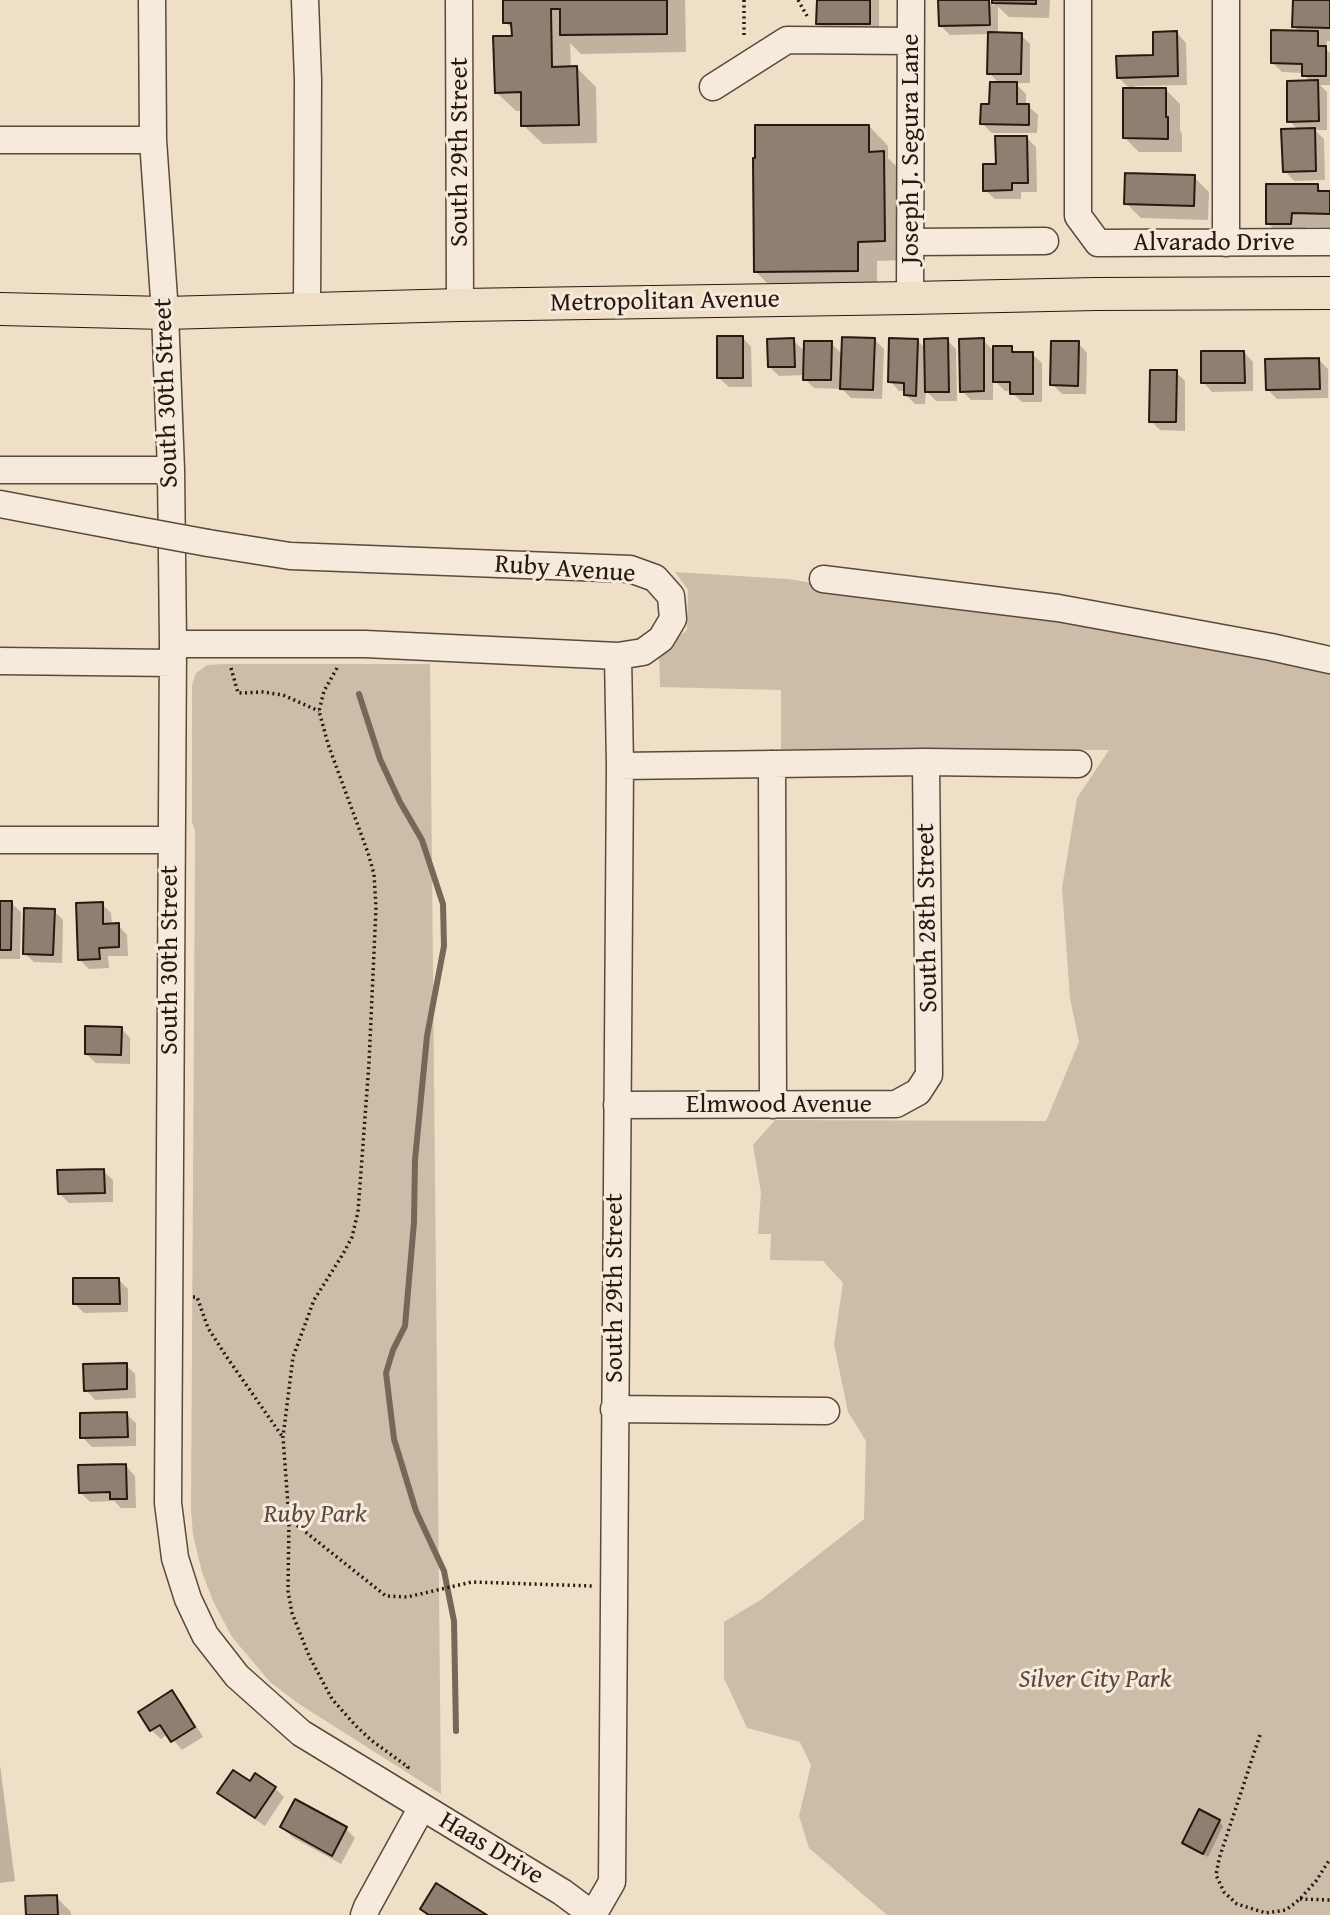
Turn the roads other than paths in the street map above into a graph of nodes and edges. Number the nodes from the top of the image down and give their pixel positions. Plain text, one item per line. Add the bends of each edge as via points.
1 (152, 0) edge
2 (306, 0) edge
3 (459, 0) edge
4 (911, 0) edge
5 (1078, 0) edge
6 (1226, 0) edge
7 (911, 41) junction
8 (713, 88) dead end
9 (0, 140) edge
10 (153, 140) junction
11 (1045, 241) dead end
12 (911, 242) junction
13 (1330, 242) edge
14 (1226, 243) junction
15 (1330, 293) edge
16 (910, 299) junction
17 (460, 305) junction
18 (0, 309) edge
19 (307, 309) junction
20 (165, 313) junction
21 (0, 470) edge
22 (170, 470) junction
23 (0, 504) edge
24 (823, 579) dead end
25 (173, 654) junction
26 (618, 656) junction
27 (1330, 660) edge
28 (0, 661) edge
29 (926, 762) junction
30 (772, 764) junction
31 (1078, 764) dead end
32 (620, 766) junction
33 (0, 840) edge
34 (171, 840) junction
35 (929, 1074) joint
36 (617, 1105) junction
37 (773, 1105) junction
38 (614, 1409) junction
39 (826, 1411) dead end
40 (422, 1807) junction
41 (364, 1915) edge
42 (593, 1915) edge

1 - 10 street, South 30th Street
2 - 19 street
3 - 17 street, South 29th Street
4 - 7 street, Joseph J. Segura Lane
5 - 14 street, Alvarado Drive via 1078,216 1098,243
6 - 14 street
7 - 8 street via 787,40
7 - 12 street, Joseph J. Segura Lane
9 - 10 street
10 - 20 street, South 30th Street
11 - 12 street
12 - 16 street, Joseph J. Segura Lane
13 - 14 street, Alvarado Drive
15 - 16 main road, Metropolitan Avenue
16 - 17 main road, Metropolitan Avenue
17 - 19 main road, Metropolitan Avenue
18 - 20 main road, Metropolitan Avenue
19 - 20 main road, Metropolitan Avenue
20 - 22 street, South 30th Street
21 - 22 street
22 - 25 street, South 30th Street
23 - 26 street, Ruby Avenue, bridge via 290,556 630,569 655,578 671,596 673,620 661,639 643,652
24 - 27 street via 1058,608
25 - 26 street, Ruby Avenue via 365,644
25 - 28 street, Ruby Avenue
25 - 34 street, South 30th Street
26 - 32 street, South 29th Street
29 - 30 street
29 - 31 street
29 - 35 street, South 28th Street
30 - 32 street
30 - 37 street
32 - 36 street, South 29th Street
33 - 34 street
34 - 40 street, South 30th Street via 168,1503 175,1558 205,1635 237,1676 301,1733
35 - 37 street, Elmwood Avenue via 918,1092 896,1104
36 - 37 street, Elmwood Avenue
36 - 38 street, South 29th Street
38 - 39 street
38 - 42 street, South 29th Street via 611,1882
40 - 41 street
40 - 42 street, Haas Drive

